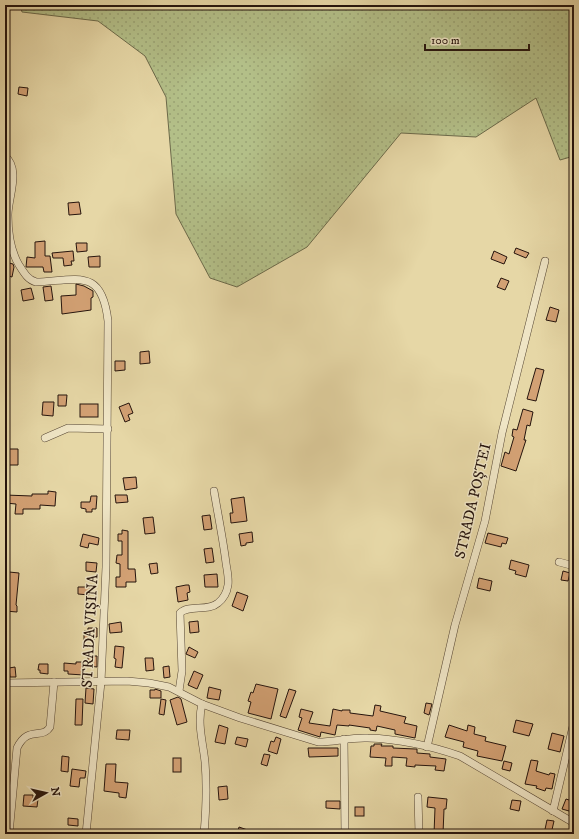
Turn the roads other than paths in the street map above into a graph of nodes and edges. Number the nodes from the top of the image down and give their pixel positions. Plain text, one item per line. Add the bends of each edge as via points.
1 (5, 156) edge
2 (545, 261) dead end
3 (108, 429) junction
4 (45, 438) dead end
5 (214, 491) dead end
6 (559, 562) dead end
7 (574, 566) edge
8 (54, 682) junction
9 (101, 682) junction
10 (5, 683) edge
11 (179, 691) junction
12 (202, 704) junction
13 (574, 722) edge
14 (344, 739) junction
15 (427, 747) junction
16 (418, 797) dead end
17 (553, 811) junction
18 (574, 823) edge
19 (9, 834) edge
20 (86, 834) edge
21 (204, 834) edge
22 (345, 834) edge
23 (419, 834) edge

1 - 3 street, STRADA VIȘINA via 13,171 8,215 10,238 15,258 23,271 29,279 36,282 87,280 100,290 104,300 109,327
2 - 15 street, STRADA POȘTEI via 502,432 485,521 455,625
3 - 4 street via 68,428
3 - 9 street, STRADA VIȘINA
5 - 11 street via 225,551 227,591 217,605 183,610 180,613 182,671
6 - 7 street
8 - 9 street
8 - 10 street
8 - 19 street via 50,728 46,732 27,735 17,748
9 - 11 street via 150,683
9 - 20 street, STRADA VIȘINA
11 - 12 street
12 - 14 street via 318,742
12 - 21 street via 200,722 205,764 206,808
13 - 17 street
14 - 15 street via 382,739
14 - 22 street
15 - 17 street via 460,756
16 - 23 street
17 - 18 street

